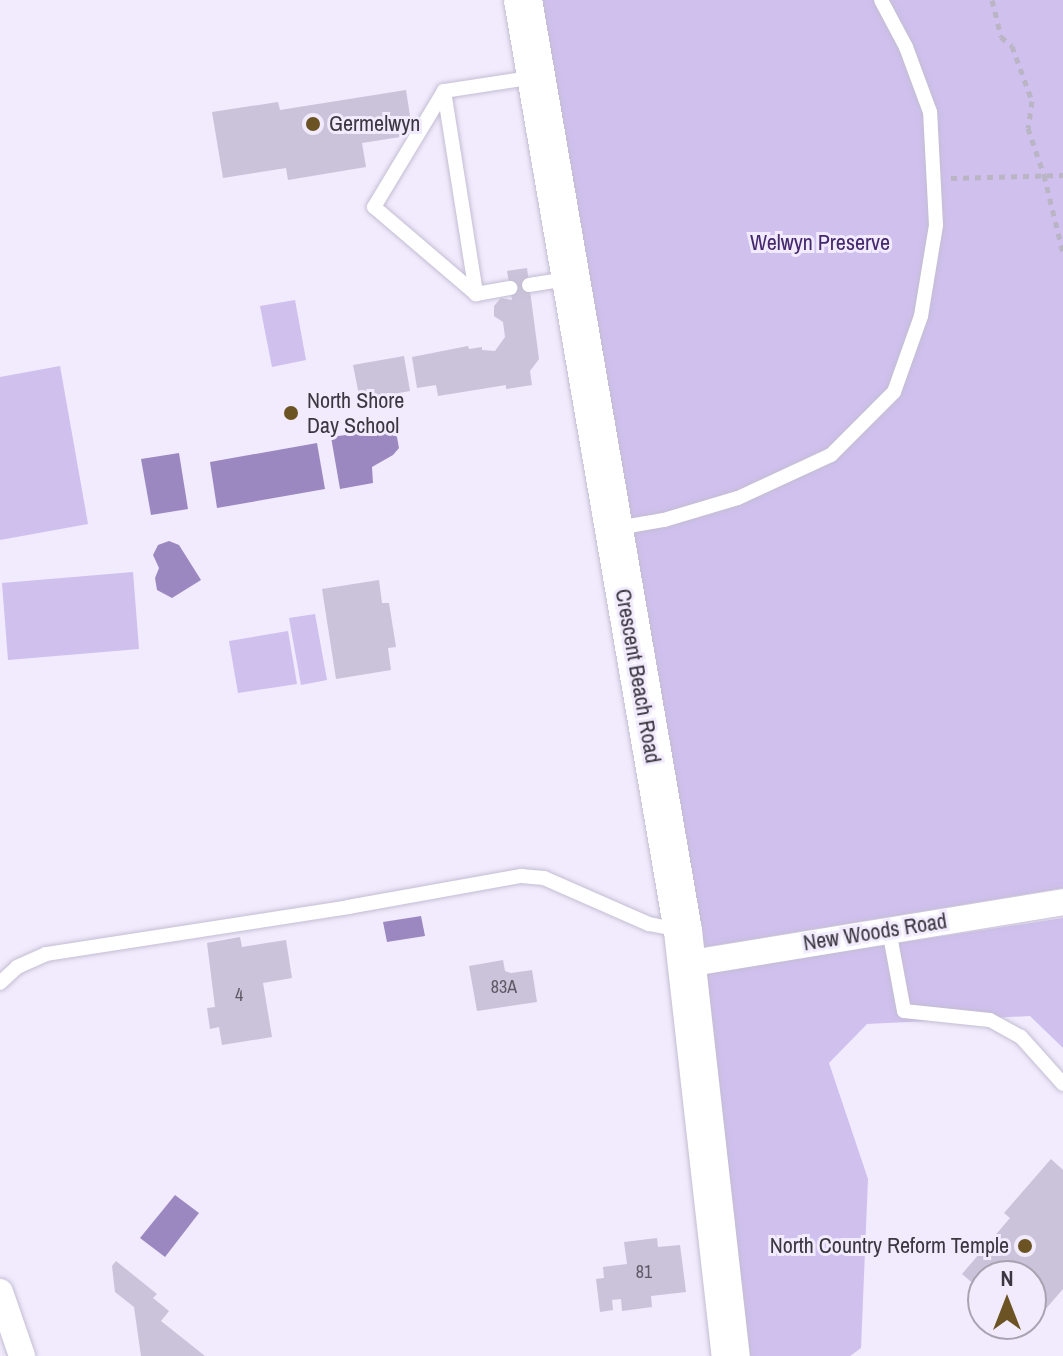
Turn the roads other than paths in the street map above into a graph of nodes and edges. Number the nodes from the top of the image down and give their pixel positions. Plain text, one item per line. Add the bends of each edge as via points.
1 (523, 0) edge
2 (881, 0) edge
3 (536, 77) junction
4 (444, 91) junction
5 (569, 279) junction
6 (529, 285) dead end
7 (510, 288) dead end
8 (476, 294) junction
9 (613, 529) junction
10 (1063, 902) edge
11 (889, 930) junction
12 (685, 947) junction
13 (0, 983) edge
14 (1063, 1084) edge
15 (0, 1292) edge
16 (22, 1356) edge
17 (731, 1356) edge

1 - 3 street, Crescent Beach Road
2 - 9 lane via 906,47 930,112 936,225 921,316 894,392 831,455 738,498
3 - 4 lane
3 - 5 street, Crescent Beach Road
4 - 8 lane
4 - 8 lane via 374,207
5 - 6 lane
5 - 9 street, Crescent Beach Road
7 - 8 lane
9 - 12 street, Crescent Beach Road
10 - 11 street, New Woods Road
11 - 12 street, New Woods Road
11 - 14 lane via 904,1011 990,1020 1021,1037
12 - 13 lane via 649,924 544,878 521,876 46,954 17,967
12 - 17 street, Crescent Beach Road
15 - 16 street

